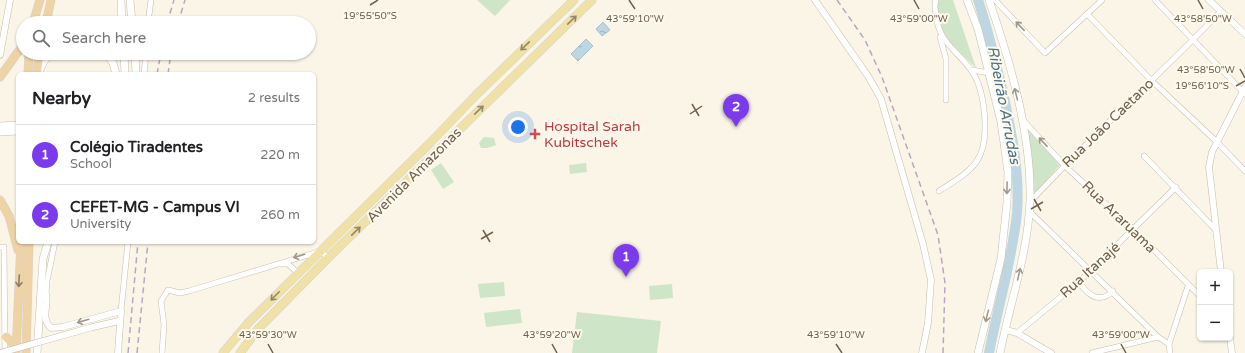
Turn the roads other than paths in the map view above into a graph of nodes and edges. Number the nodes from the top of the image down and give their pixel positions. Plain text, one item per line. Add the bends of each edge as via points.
1 (10, 0) edge
2 (40, 0) edge
3 (51, 0) edge
4 (120, 0) edge
5 (130, 0) edge
6 (151, 0) edge
7 (574, 0) edge
8 (592, 0) edge
9 (815, 0) edge
10 (936, 0) edge
11 (967, 0) edge
12 (989, 0) edge
13 (995, 0) edge
14 (1102, 0) edge
15 (1155, 0) edge
16 (1209, 0) edge
17 (1221, 11) junction
18 (1087, 14) junction
19 (35, 16) edge
20 (48, 16) edge
21 (121, 16) edge
22 (131, 16) edge
23 (149, 16) edge
24 (938, 32) junction
25 (1245, 34) edge
26 (1193, 40) junction
27 (2, 42) edge
28 (0, 55) edge
29 (16, 55) edge
30 (29, 60) edge
31 (38, 60) edge
32 (45, 60) edge
33 (111, 60) edge
34 (124, 60) edge
35 (135, 60) edge
36 (145, 60) edge
37 (972, 70) junction
38 (28, 72) edge
39 (37, 72) edge
40 (38, 72) edge
41 (115, 72) edge
42 (125, 72) edge
43 (136, 72) edge
44 (144, 72) edge
45 (989, 73) junction
46 (0, 77) edge
47 (1152, 81) junction
48 (1244, 91) edge
49 (946, 100) dead end
50 (1022, 119) junction
51 (16, 126) edge
52 (4, 129) edge
53 (16, 131) edge
54 (1217, 142) junction
55 (1144, 156) dead end
56 (1064, 164) junction
57 (1245, 171) edge
58 (1176, 187) junction
59 (939, 191) dead end
60 (0, 200) edge
61 (1030, 202) junction
62 (1029, 211) junction
63 (1215, 229) junction
64 (1134, 230) junction
65 (16, 241) edge
66 (17, 244) edge
67 (20, 244) edge
68 (29, 244) edge
69 (47, 244) edge
70 (55, 244) edge
71 (128, 244) edge
72 (0, 247) edge
73 (321, 250) junction
74 (20, 256) junction
75 (328, 258) junction
76 (277, 263) junction
77 (1221, 269) edge
78 (1091, 270) junction
79 (298, 273) junction
80 (1079, 282) junction
81 (41, 285) junction
82 (1188, 286) junction
83 (1113, 291) junction
84 (1197, 294) edge
85 (46, 295) junction
86 (121, 311) junction
87 (120, 321) junction
88 (1006, 330) junction
89 (1017, 333) junction
90 (6, 337) junction
91 (1158, 337) junction
92 (1230, 341) edge
93 (1169, 344) junction
94 (16, 350) edge
95 (0, 353) edge
96 (5, 353) edge
97 (26, 353) edge
98 (37, 353) edge
99 (118, 353) edge
100 (162, 353) edge
101 (223, 353) edge
102 (240, 353) edge
103 (922, 353) edge
104 (978, 353) edge
105 (1000, 353) edge
106 (1051, 353) edge
107 (1092, 353) edge
108 (1170, 353) edge
109 (1232, 353) edge

1 - 27 street
2 - 19 highway
3 - 20 highway
4 - 21 main road
5 - 22 main road
6 - 23 street
7 -> 73 main road, Avenida Amazonas via 476,94 434,140
75 -> 8 main road, Avenida Amazonas
9 - 103 street via 868,76 881,100 924,244 931,280 928,323
10 - 24 street
11 - 45 main road via 978,29
50 -> 12 main road
18 -> 13 street via 1045,53
14 - 18 street
15 - 26 street
16 - 17 street
17 - 25 street
17 - 26 street, Rua João Caetano
18 - 47 street
24 - 37 street
24 - 49 street via 946,60
26 - 47 street, Rua João Caetano
26 - 48 street
27 - 28 street
29 - 46 highway
30 - 38 highway
31 - 39 highway
32 - 40 main road
33 - 41 main road
34 - 42 main road
35 - 43 main road
36 - 44 street
37 - 45 street
37 - 59 street via 984,102 985,136 978,159 968,172
45 -> 104 main road via 1001,122 1008,172 1007,203 1001,260
47 - 54 street
47 - 56 street, Rua João Caetano
48 - 54 street
56 -> 50 street, Rua Araruama
50 - 61 main road
51 - 52 main road
52 - 53 main road
54 - 57 street
54 - 63 street via 1209,167
55 - 58 street
56 - 61 street, Rua João Caetano
56 - 64 street, Rua Araruama
58 - 63 street
58 - 64 street, Rua Itanajé
60 - 65 highway via 9,216
61 - 62 main road
62 - 78 street
88 -> 62 main road via 1022,258
63 - 77 street
64 - 78 street, Rua Itanajé
64 - 82 street, Rua Araruama
66 - 74 highway
67 - 74 highway
68 - 97 highway
69 - 81 main road via 43,259
70 - 85 street
71 - 86 street
72 - 90 street via 4,247
73 - 75 street
73 -> 76 street
73 - 79 main road, Avenida Amazonas
74 -> 94 highway
75 - 102 main road, Avenida Amazonas via 258,329
76 - 79 street via 288,264
76 - 100 street via 189,291 180,293 168,290 161,301 164,325
78 - 80 street, Rua Itanajé
78 - 83 street
79 -> 101 main road, Avenida Amazonas via 249,322
80 - 83 street via 1090,296 1098,298
80 - 89 street, Rua Itanajé
81 - 85 street
81 - 98 main road
82 - 84 street, Rua Araruama
82 - 93 street
83 - 91 street
86 -> 85 street via 51,328 47,325 45,317
86 - 87 street
87 - 95 street, bridge
87 - 99 street
88 - 89 street
88 - 105 main road
89 - 106 street
90 - 94 highway
90 - 96 street
91 - 93 street
91 - 107 street
92 - 109 street
93 - 108 street

